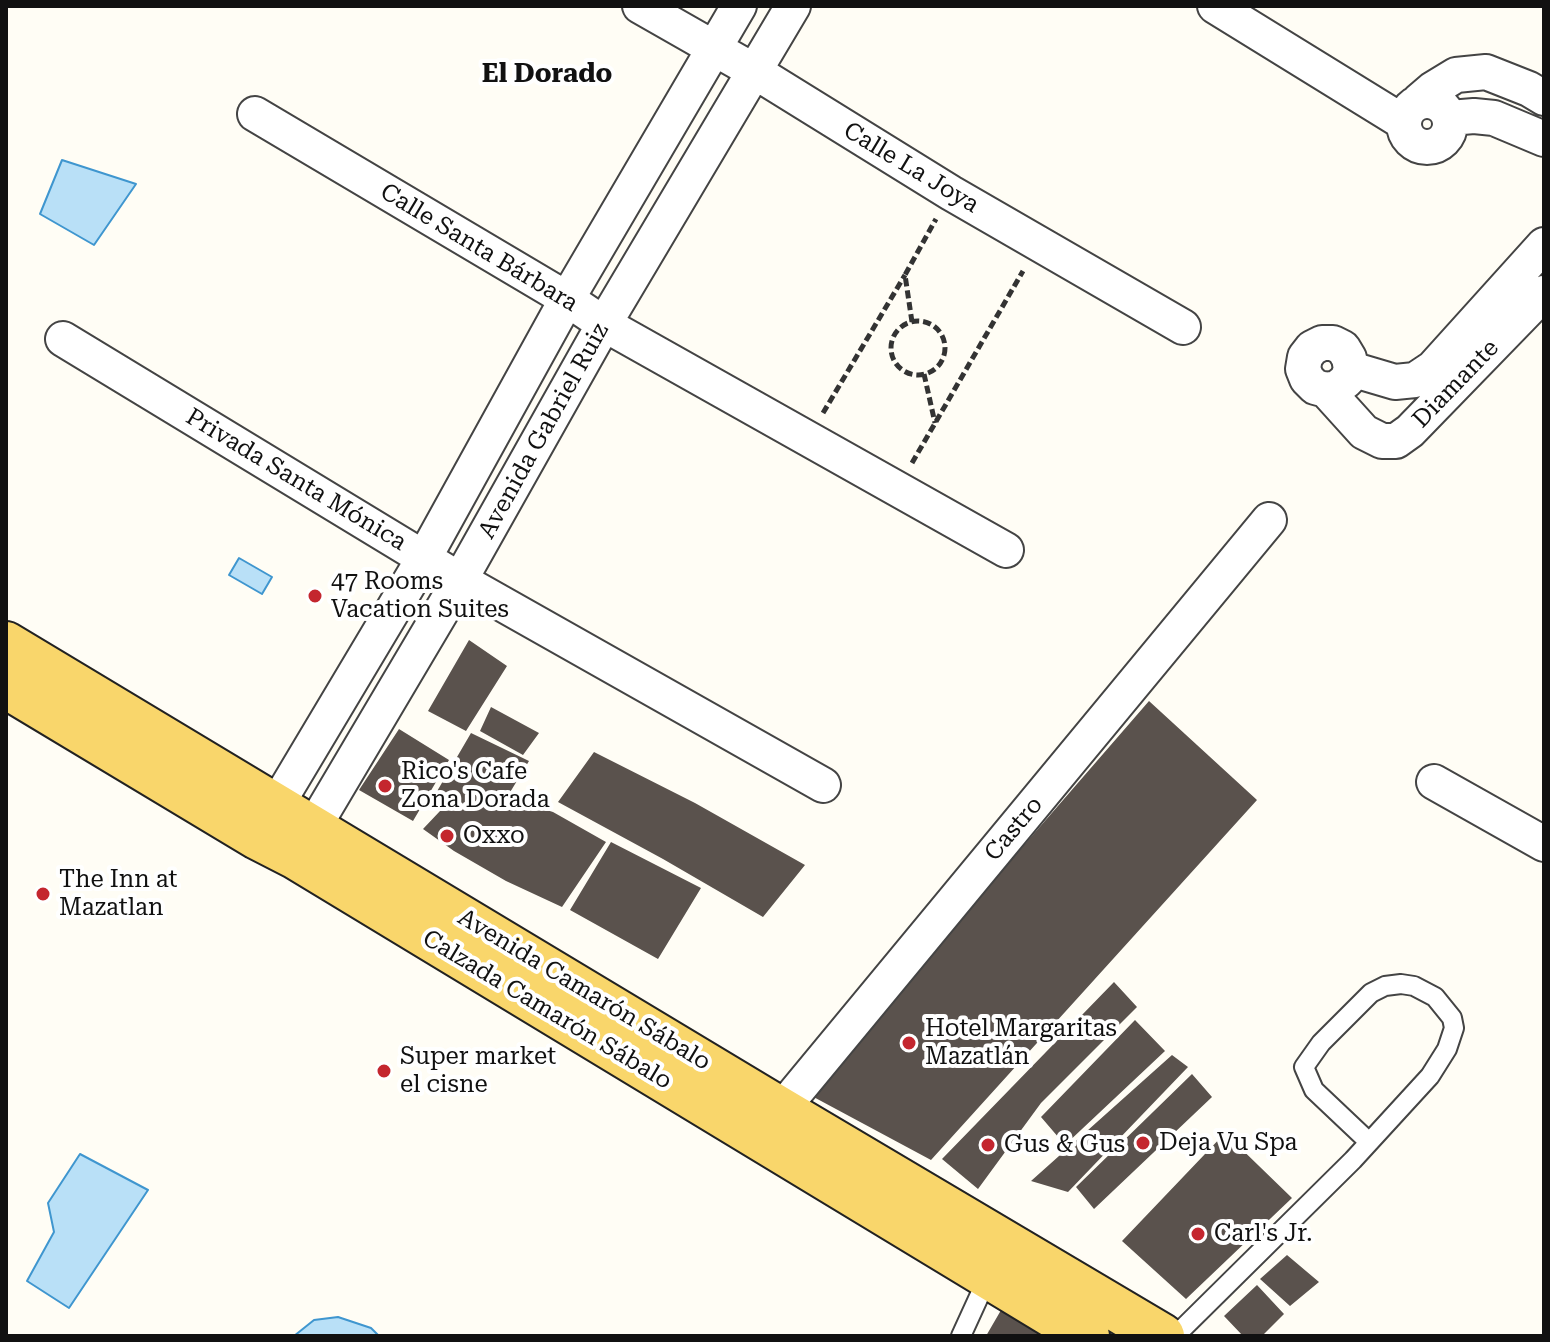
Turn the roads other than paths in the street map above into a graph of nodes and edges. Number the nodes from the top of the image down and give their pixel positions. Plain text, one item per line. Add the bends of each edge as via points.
1 (640, 6) edge
2 (739, 6) edge
3 (793, 6) edge
4 (1215, 6) edge
5 (713, 50) junction
6 (754, 71) junction
7 (1544, 98) edge
8 (1411, 112) junction
9 (255, 114) dead end
10 (1544, 139) edge
11 (1544, 245) edge
12 (1544, 293) edge
13 (567, 299) junction
14 (604, 324) junction
15 (1183, 327) dead end
16 (63, 339) dead end
17 (1269, 520) dead end
18 (1006, 550) dead end
19 (424, 558) junction
20 (460, 580) junction
21 (9, 664) edge
22 (1434, 782) dead end
23 (823, 785) dead end
24 (267, 822) junction
25 (304, 843) junction
26 (1544, 844) edge
27 (771, 1125) junction
28 (1369, 1142) junction
29 (988, 1276) junction
30 (1077, 1333) edge
31 (961, 1336) edge
32 (1162, 1336) edge
33 (1175, 1336) edge

1 - 5 street, Calle La Joya
2 - 5 street, Avenida Gabriel Ruiz
3 - 6 street, Avenida Gabriel Ruiz
4 - 8 street
5 - 6 street, Calle La Joya
5 - 13 street, Avenida Gabriel Ruiz
6 - 14 street, Avenida Gabriel Ruiz
6 - 15 street, Calle La Joya
7 - 8 street via 1486,72 1456,75
8 - 10 street via 1406,136 1429,148 1450,132 1450,118 1474,116 1494,118
9 - 13 street, Calle Santa Bárbara
11 - 12 street, Diamante via 1433,368 1415,380 1338,379 1364,432 1396,441 1410,431
13 - 14 street, Calle Santa Bárbara
13 - 19 street, Avenida Gabriel Ruiz
14 - 18 street, Calle Santa Bárbara
14 - 20 street, Avenida Gabriel Ruiz
16 - 19 street, Privada Santa Mónica
17 - 27 street, Castro
19 - 20 street, Privada Santa Mónica
19 - 24 street, Avenida Gabriel Ruiz
20 - 23 street, Privada Santa Mónica
20 - 25 street, Avenida Gabriel Ruiz
21 - 24 main road, Avenida Camarón Sábalo
22 - 26 street
24 - 25 main road, Avenida Camarón Sábalo
25 - 27 main road, Avenida Camarón Sábalo
27 - 29 main road
27 - 32 main road, Avenida Camarón Sábalo
28 - 28 lane via 1430,1076 1454,1028 1435,997 1414,986 1385,986 1371,993 1304,1067 1314,1090
28 - 33 lane
29 - 30 main road
29 - 31 lane

